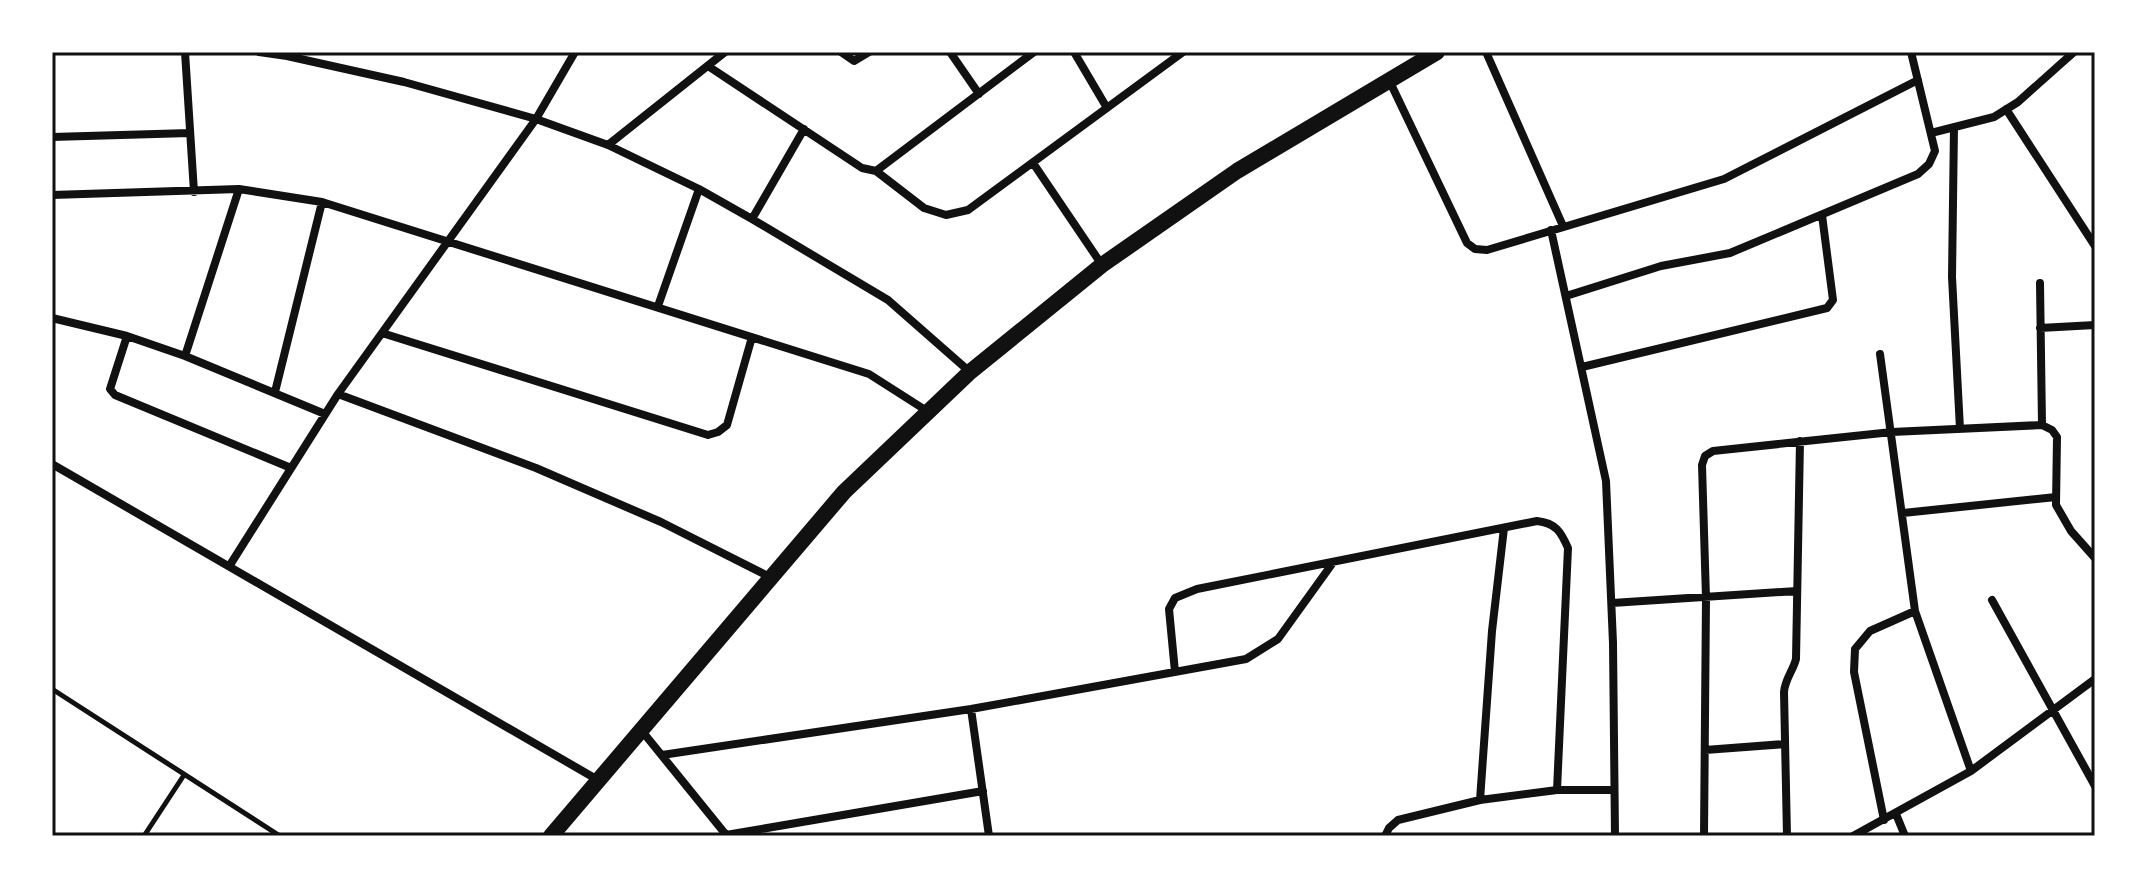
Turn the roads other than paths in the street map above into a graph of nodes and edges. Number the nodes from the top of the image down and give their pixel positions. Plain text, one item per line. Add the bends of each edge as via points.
1 (185, 52) edge
2 (259, 52) edge
3 (575, 52) edge
4 (725, 52) edge
5 (841, 52) edge
6 (869, 52) edge
7 (950, 52) edge
8 (1034, 52) edge
9 (1074, 52) edge
10 (1183, 52) edge
11 (1486, 52) edge
12 (1911, 52) edge
13 (2074, 52) edge
14 (1433, 53) edge
15 (708, 66) junction
16 (1389, 80) junction
17 (1918, 80) junction
18 (979, 94) junction
19 (1107, 108) junction
20 (2006, 109) junction
21 (536, 119) junction
22 (1954, 127) junction
23 (804, 129) junction
24 (190, 133) junction
25 (1931, 133) junction
26 (52, 137) edge
27 (608, 145) junction
28 (1033, 163) junction
29 (876, 171) junction
30 (239, 189) junction
31 (699, 189) junction
32 (194, 192) junction
33 (52, 195) edge
34 (322, 202) junction
35 (1822, 215) junction
36 (752, 219) junction
37 (1563, 226) junction
38 (1551, 230) junction
39 (448, 243) junction
40 (2094, 243) edge
41 (1102, 265) junction
42 (2040, 283) dead end
43 (1566, 296) junction
44 (658, 306) junction
45 (52, 318) edge
46 (2095, 325) edge
47 (2040, 328) junction
48 (382, 333) junction
49 (127, 336) junction
50 (752, 337) junction
51 (1880, 354) dead end
52 (185, 356) junction
53 (1582, 367) junction
54 (970, 372) junction
55 (275, 392) junction
56 (338, 394) junction
57 (927, 411) junction
58 (325, 414) junction
59 (2042, 425) junction
60 (1960, 429) junction
61 (1892, 432) junction
62 (1800, 441) junction
63 (52, 464) edge
64 (291, 468) junction
65 (2056, 497) junction
66 (1903, 513) junction
67 (1504, 528) junction
68 (2095, 558) edge
69 (1332, 564) junction
70 (230, 565) junction
71 (770, 577) junction
72 (1797, 591) junction
73 (1706, 598) junction
74 (1992, 600) dead end
75 (1612, 603) junction
76 (1915, 611) junction
77 (1175, 672) junction
78 (2095, 679) edge
79 (52, 689) edge
80 (971, 709) junction
81 (2055, 710) junction
82 (642, 730) junction
83 (1785, 744) junction
84 (1705, 750) junction
85 (662, 755) junction
86 (1971, 771) junction
87 (184, 775) junction
88 (599, 781) junction
89 (2095, 786) edge
90 (1557, 790) junction
91 (1613, 790) junction
92 (983, 791) junction
93 (1480, 800) junction
94 (1896, 814) junction
95 (1884, 820) junction
96 (144, 836) edge
97 (280, 836) edge
98 (551, 836) edge
99 (726, 836) edge
100 (989, 836) edge
101 (1385, 836) edge
102 (1615, 836) edge
103 (1704, 836) edge
104 (1787, 836) edge
105 (1853, 836) edge
106 (1905, 836) edge

1 - 24 street
2 - 21 street via 404,82
3 - 21 street
4 - 15 street
5 - 6 street via 854,61
7 - 18 street
8 - 18 street
9 - 19 street
10 - 19 street
11 - 37 street
12 - 17 street
13 - 20 street
14 - 16 main road
15 - 23 street
15 - 27 street
16 - 38 street via 1467,243 1487,250
16 - 41 main road via 1237,171
17 - 25 street
17 - 37 street via 1724,179
18 - 29 street
19 - 28 street
20 - 22 street
20 - 40 street
21 - 27 street
21 - 39 street
22 - 25 street
22 - 60 street via 1952,277
23 - 29 street via 862,168
23 - 36 street
24 - 26 street
24 - 32 street
25 - 35 street via 1935,151 1918,174
27 - 31 street
28 - 29 street via 968,210 946,215 924,208
28 - 41 street
30 - 32 street
30 - 34 street
30 - 52 street
31 - 36 street
31 - 44 street
32 - 33 street
34 - 39 street
34 - 55 street
35 - 43 street via 1730,253 1661,266
35 - 53 street via 1833,300 1827,308
36 - 54 street via 888,300
37 - 38 street
38 - 43 street
39 - 44 street
39 - 48 street
41 - 54 main road
42 - 47 street
43 - 53 street
44 - 50 street
45 - 49 street
46 - 47 street
47 - 59 street
48 - 50 street via 708,435 727,425
48 - 56 street
49 - 52 street
49 - 64 street via 110,389 115,395
50 - 57 street via 869,374
51 - 61 street
52 - 55 street
53 - 75 street via 1606,481
54 - 57 main road
55 - 58 street
56 - 58 street
56 - 71 street via 536,468
57 - 71 main road via 844,492
58 - 64 street
59 - 60 street
59 - 65 street via 2057,437
60 - 61 street
61 - 62 street
61 - 66 street
62 - 72 street
62 - 73 street via 1705,456
63 - 70 street
64 - 70 street
65 - 66 street
65 - 68 street via 2071,531
66 - 76 street
67 - 69 street
67 - 90 street via 1550,523 1568,548
67 - 93 street
69 - 77 street via 1278,639 1246,659
69 - 77 street via 1197,589 1175,598 1169,609
70 - 88 street
71 - 82 main road
72 - 73 street
72 - 83 street via 1796,659 1784,692
73 - 75 street
73 - 84 street
74 - 81 street
75 - 91 street
76 - 86 street
76 - 95 street via 1870,631 1855,649 1854,672
77 - 80 street
78 - 81 street
79 - 87 lane
80 - 85 street
80 - 92 street
81 - 86 street
81 - 89 street
82 - 85 street
82 - 88 main road
83 - 84 street
83 - 104 street
84 - 103 street
85 - 99 street
86 - 94 street
87 - 96 lane
87 - 97 lane
88 - 98 main road
90 - 91 street
90 - 93 street
91 - 102 street
92 - 99 street
92 - 100 street
93 - 101 street via 1398,820
94 - 95 street
94 - 106 street
95 - 105 street

